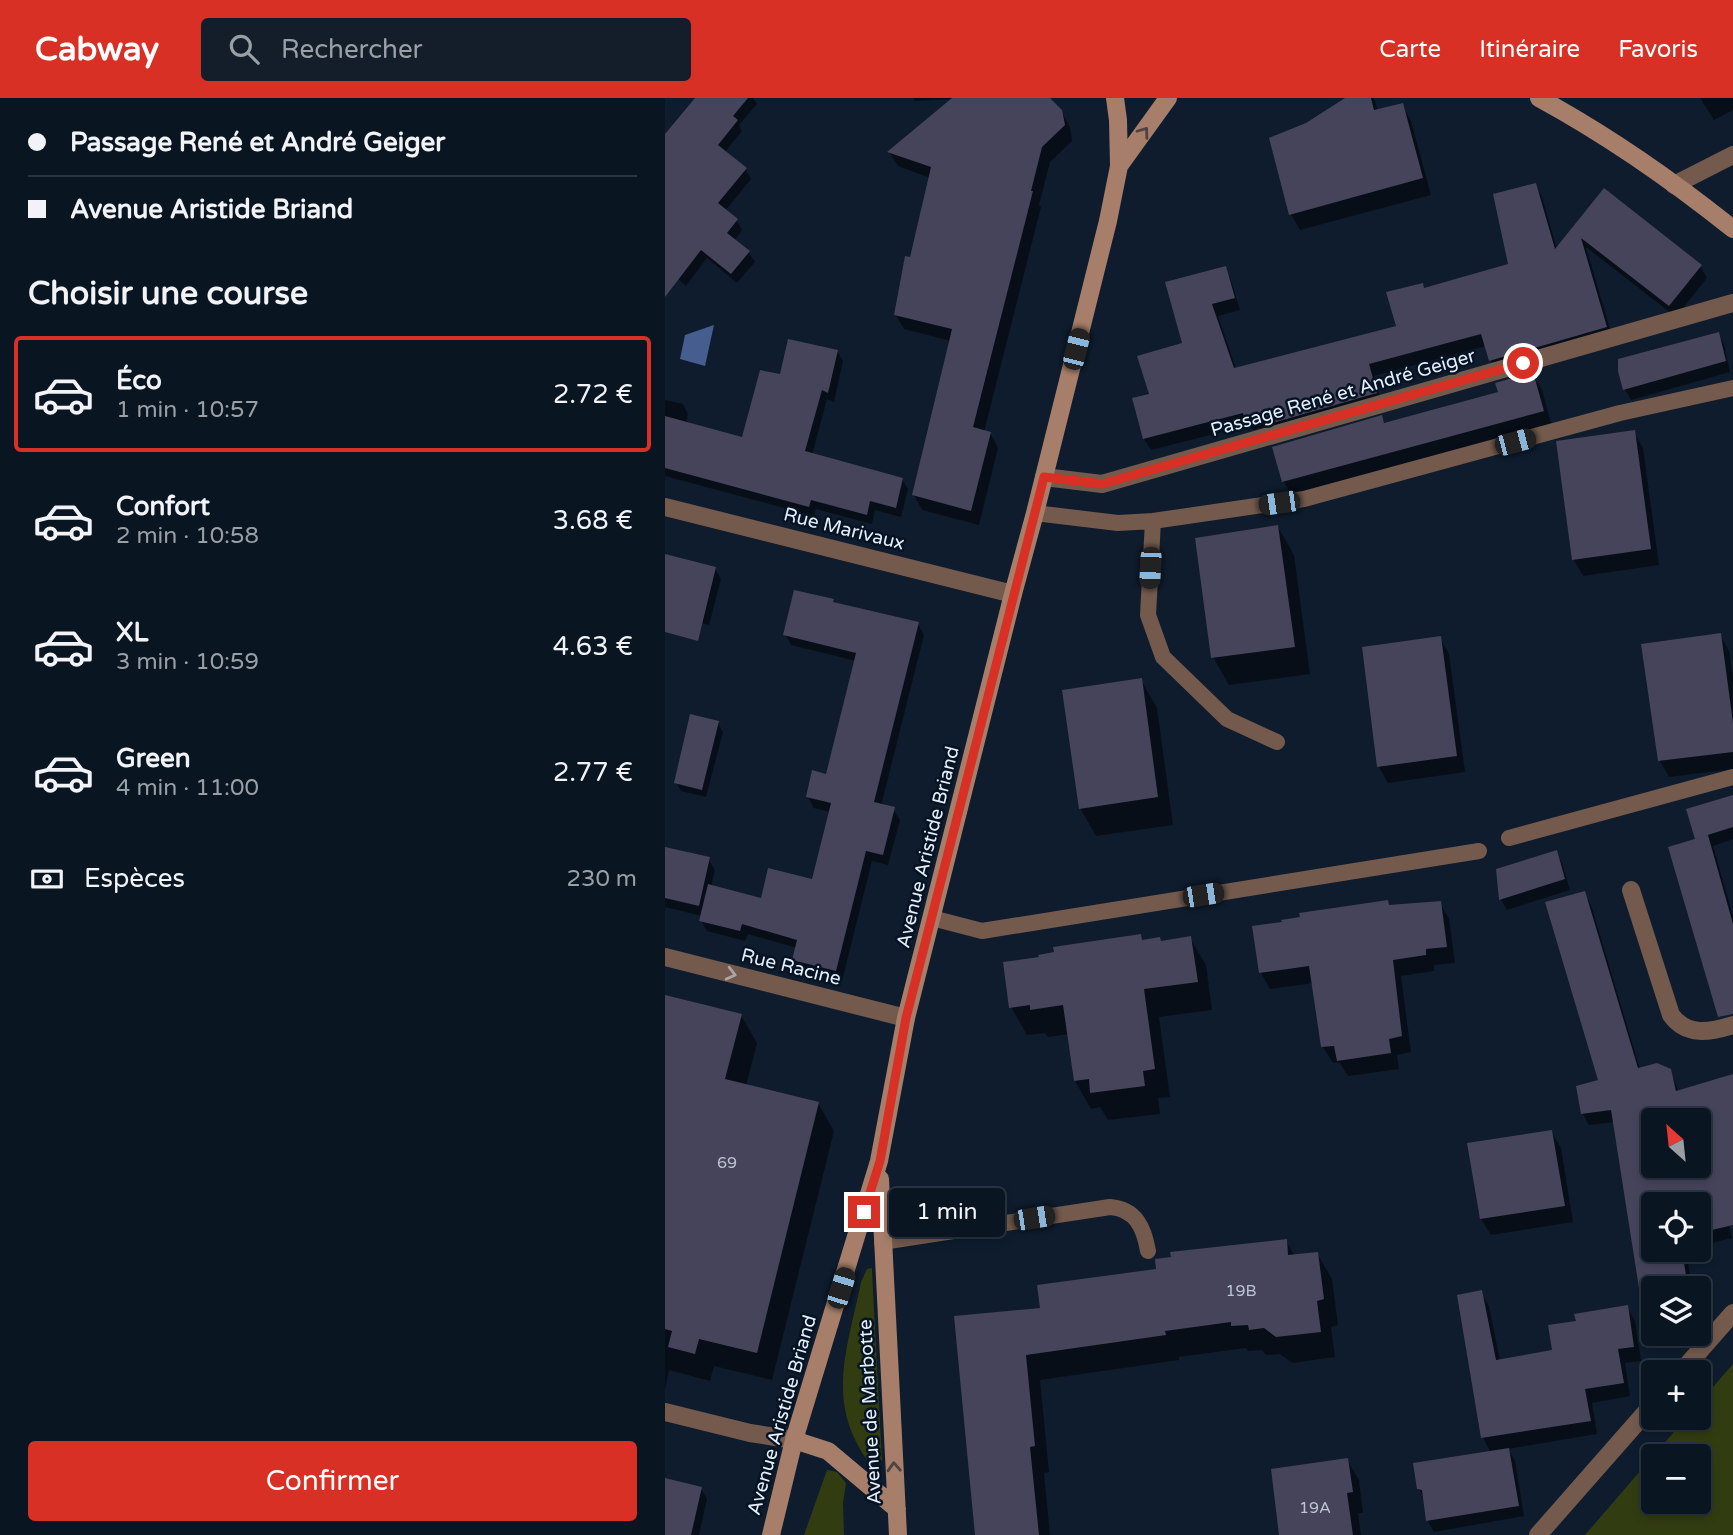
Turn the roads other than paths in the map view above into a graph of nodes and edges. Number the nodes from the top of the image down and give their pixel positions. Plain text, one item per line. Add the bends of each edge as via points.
1 (1115, 98) edge
2 (1168, 98) edge
3 (1539, 98) edge
4 (1733, 155) edge
5 (1119, 166) junction
6 (1674, 185) junction
7 (1733, 229) edge
8 (1733, 303) edge
9 (1733, 388) edge
10 (1044, 477) junction
11 (665, 507) edge
12 (1035, 513) junction
13 (1153, 522) junction
14 (1013, 594) junction
15 (1277, 742) dead end
16 (1733, 778) edge
17 (1509, 838) dead end
18 (1479, 851) dead end
19 (1631, 890) dead end
20 (932, 918) junction
21 (665, 957) edge
22 (906, 1018) junction
23 (1733, 1025) edge
24 (880, 1161) junction
25 (882, 1242) junction
26 (1148, 1251) dead end
27 (1733, 1313) edge
28 (1692, 1360) edge
29 (665, 1412) edge
30 (1641, 1418) edge
31 (794, 1440) junction
32 (897, 1509) junction
33 (771, 1535) edge
34 (898, 1535) edge
35 (1538, 1535) edge

1 - 5 main road, Avenue Aristide Briand
5 -> 2 main road, Avenue Aristide Briand
3 - 6 main road
4 - 6 street
5 - 10 main road, Avenue Aristide Briand
6 - 7 main road
8 - 10 street, Passage René et André Geiger via 1102,484
9 - 13 lane via 1621,413 1304,499
10 - 12 main road, Avenue Aristide Briand
11 - 14 street, Rue Marivaux
12 - 13 lane via 1118,523
12 - 14 main road, Avenue Aristide Briand
13 - 15 lane via 1148,615 1163,657 1227,719
14 - 20 main road, Avenue Aristide Briand
16 - 17 lane
18 - 20 lane via 982,931
19 - 23 street via 1671,1015 1684,1028 1699,1032
20 - 22 main road, Avenue Aristide Briand
21 -> 22 street, Rue Racine
22 - 24 main road, Avenue Aristide Briand
24 - 25 main road, Avenue de Marbotte
24 - 31 main road, Avenue Aristide Briand
25 - 26 lane via 1110,1207 1126,1210 1136,1219
32 -> 25 main road, Avenue de Marbotte
27 - 28 street
29 - 31 street
30 - 35 street
31 - 32 main road via 828,1451
31 - 33 main road, Avenue Aristide Briand
32 - 34 main road, Avenue de Marbotte

